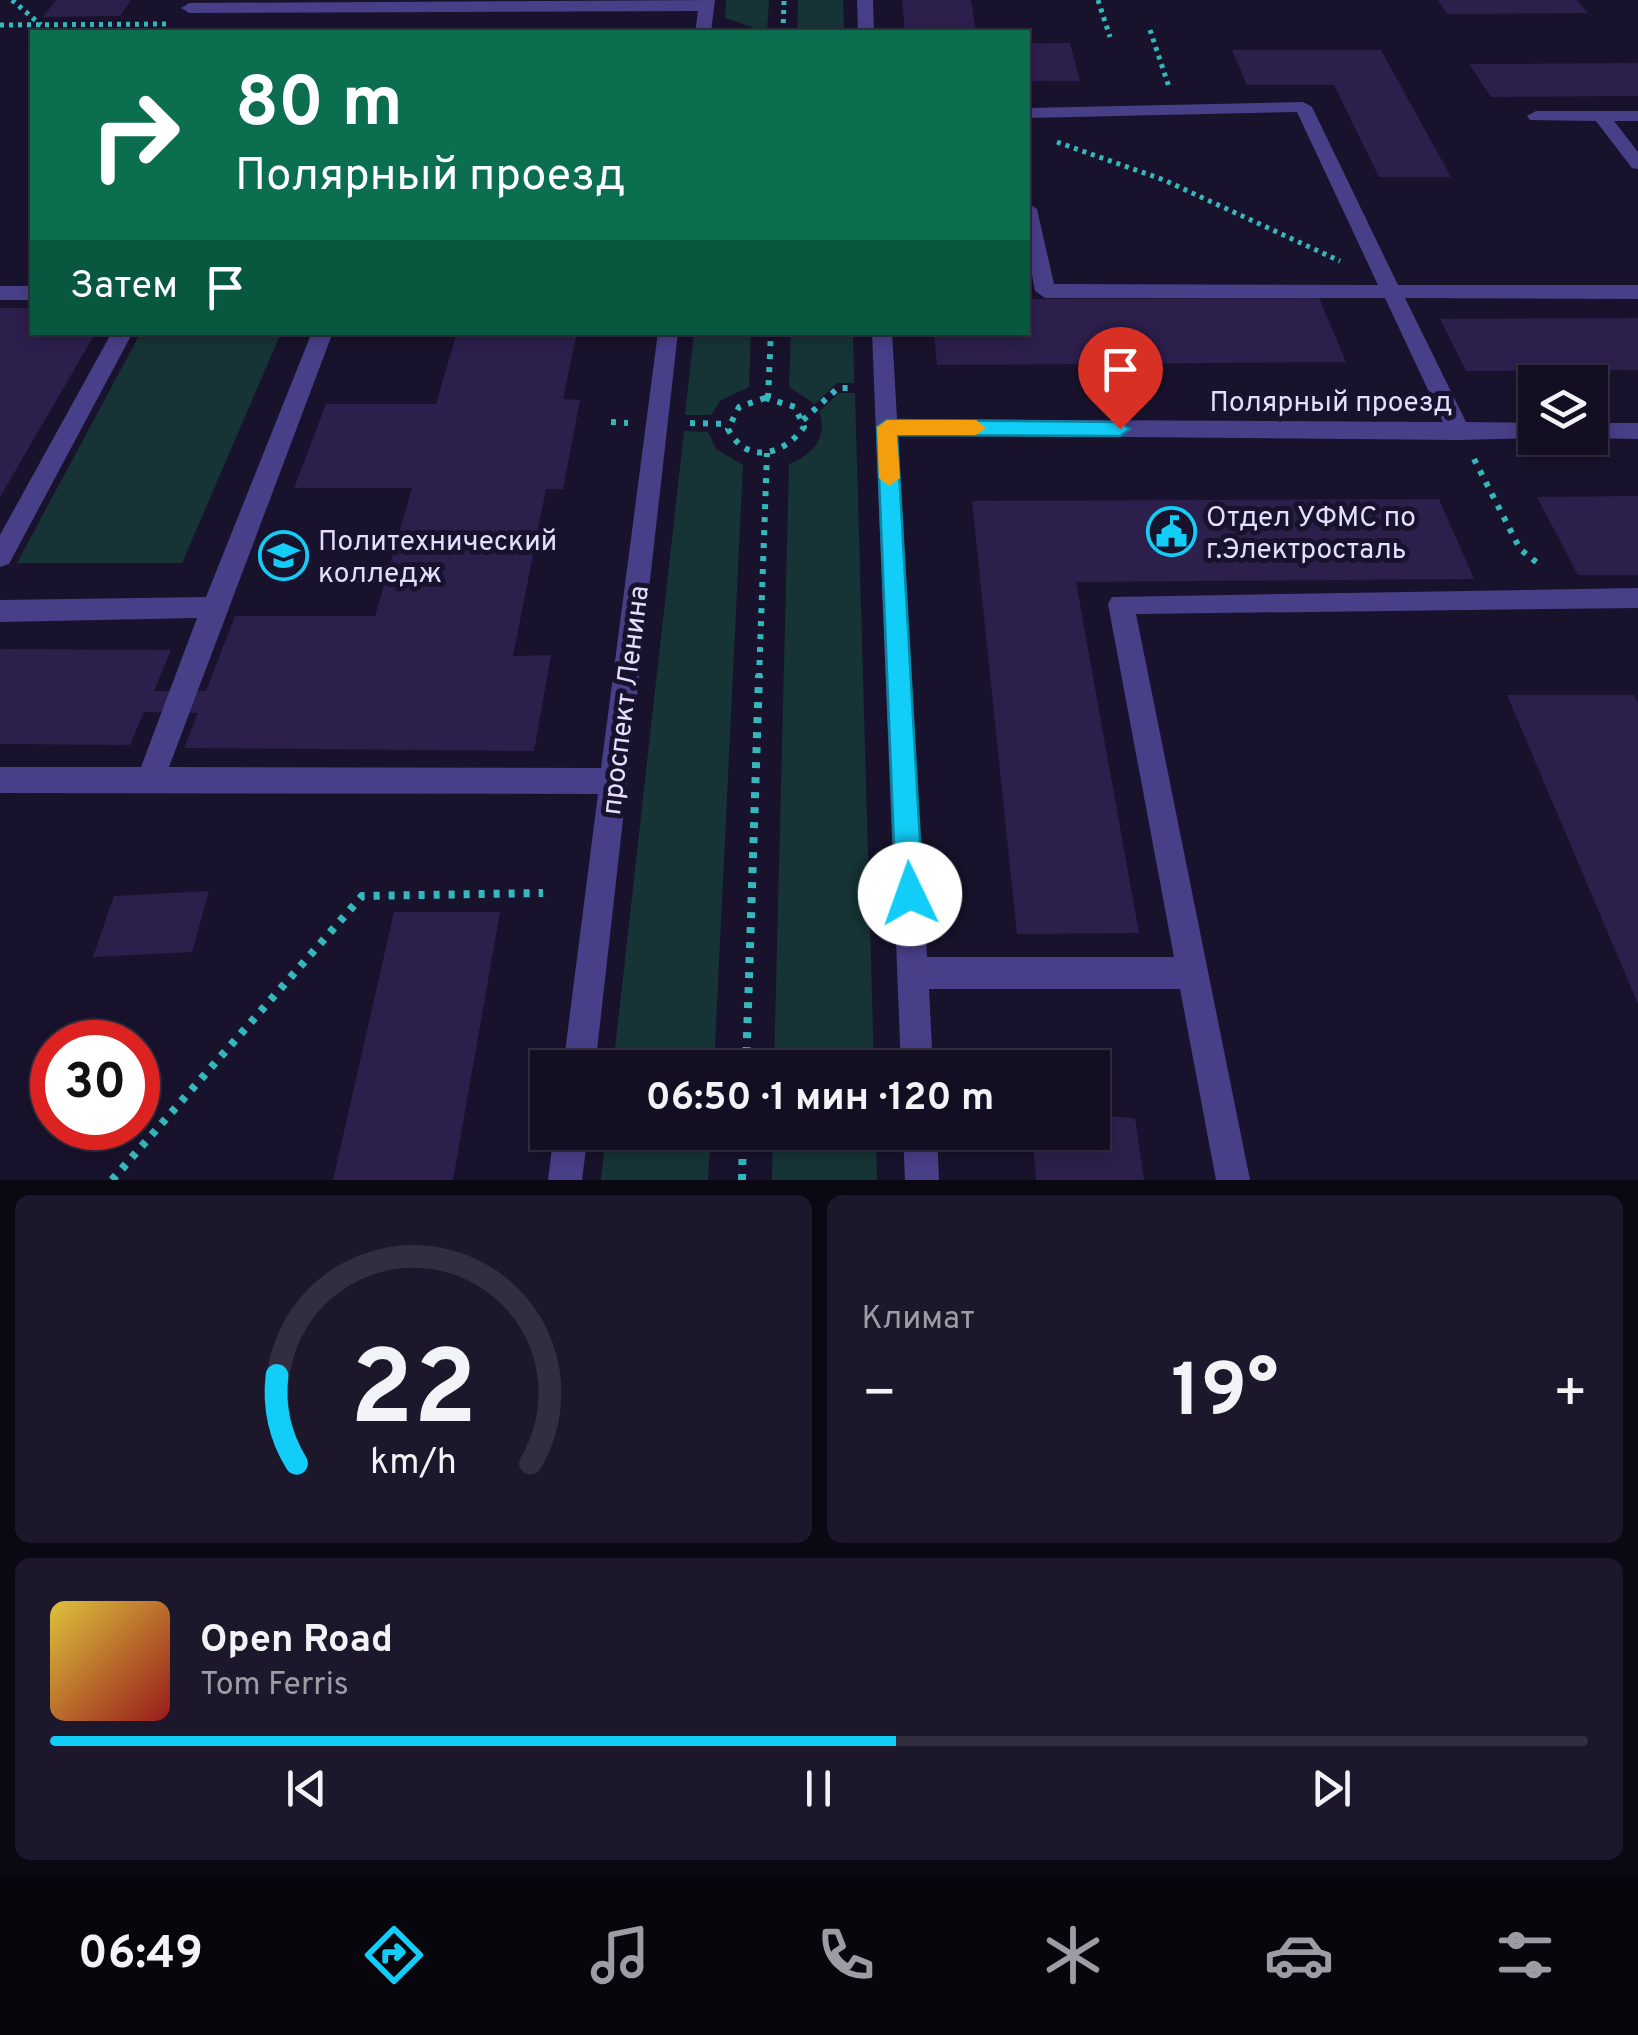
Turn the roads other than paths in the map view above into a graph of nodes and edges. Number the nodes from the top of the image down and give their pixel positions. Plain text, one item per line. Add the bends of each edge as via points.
1 (865, 0) edge
2 (579, 3) edge
3 (706, 3) edge
4 (189, 8) dead end
5 (703, 30) edge
6 (866, 30) edge
7 (1030, 113) edge
8 (1536, 116) dead end
9 (1601, 116) junction
10 (1638, 116) edge
11 (1638, 164) edge
12 (1030, 220) edge
13 (1392, 290) junction
14 (1638, 292) edge
15 (0, 293) edge
16 (30, 293) edge
17 (121, 335) edge
18 (321, 335) edge
19 (668, 335) edge
20 (882, 335) edge
21 (887, 427) junction
22 (1608, 431) edge
23 (1638, 431) edge
24 (1460, 432) junction
25 (1518, 432) edge
26 (0, 557) edge
27 (1638, 598) edge
28 (214, 607) junction
29 (0, 611) edge
30 (0, 780) edge
31 (150, 780) junction
32 (615, 781) junction
33 (913, 973) junction
34 (1193, 974) junction
35 (581, 1050) edge
36 (916, 1050) edge
37 (569, 1150) edge
38 (921, 1150) edge
39 (565, 1180) edge
40 (922, 1180) edge
41 (1233, 1180) edge

1 - 6 street
2 - 3 street
2 - 4 street
3 - 5 street
7 - 13 street via 1304,106
8 - 9 street
9 - 10 street
9 - 11 street
12 - 13 street via 1045,291
13 - 14 street
13 - 24 street
15 - 16 street
17 - 26 street
18 - 28 street
19 - 32 street, проспект Ленина
20 - 21 street
21 - 24 street, Полярный проезд
21 - 33 street
22 - 23 street
24 - 25 street, Полярный проезд
27 - 34 street via 1121,604
28 - 29 street
28 - 31 street
30 - 31 street
31 - 32 street
32 - 35 street, проспект Ленина
33 - 34 street
33 - 36 street
34 - 41 street
37 - 39 street
38 - 40 street

